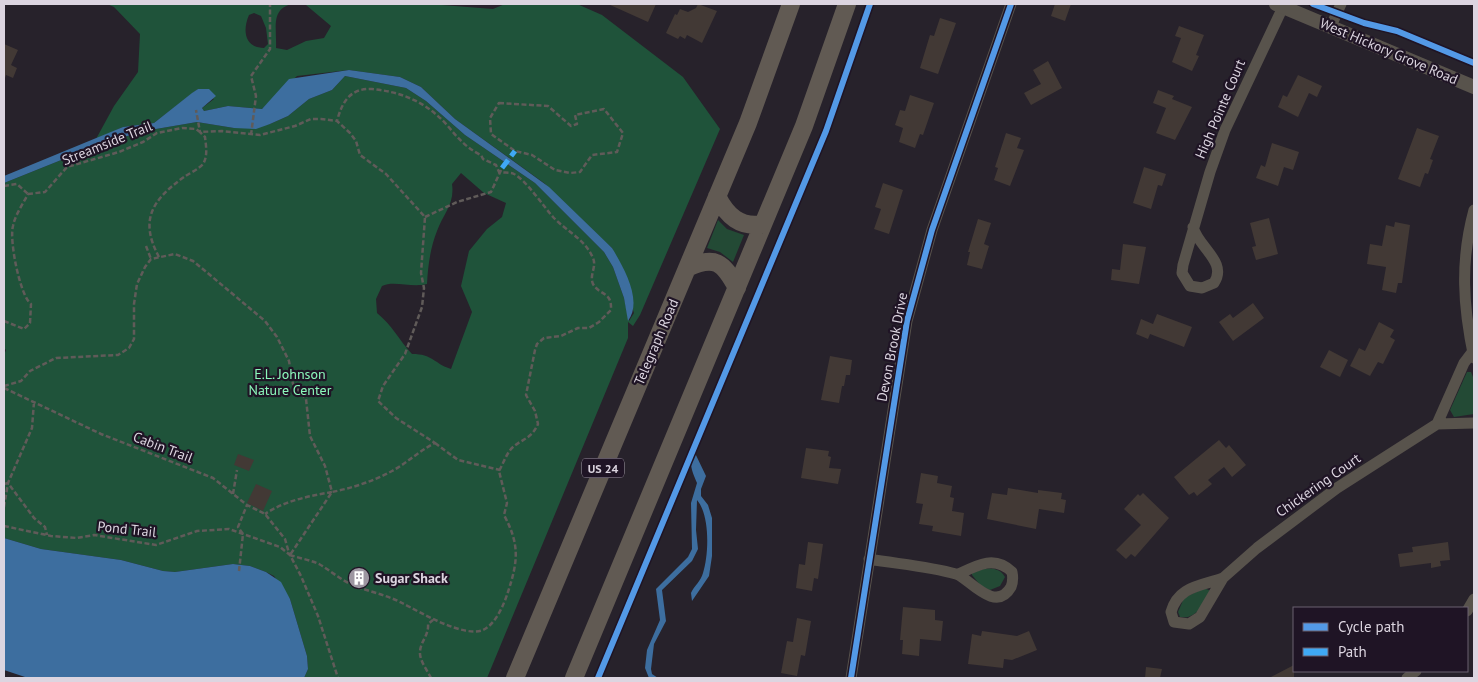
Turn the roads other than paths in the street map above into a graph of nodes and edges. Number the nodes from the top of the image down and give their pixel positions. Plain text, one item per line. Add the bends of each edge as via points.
1 (791, 4) edge
2 (847, 4) edge
3 (1011, 4) edge
4 (1341, 4) edge
5 (1280, 5) edge
6 (1331, 26) junction
7 (1474, 87) edge
8 (717, 196) junction
9 (1474, 210) edge
10 (764, 224) junction
11 (1193, 227) junction
12 (687, 268) junction
13 (737, 288) junction
14 (1474, 355) edge
15 (1474, 423) edge
16 (1437, 424) junction
17 (869, 559) junction
18 (959, 574) dead end
19 (1223, 578) junction
20 (515, 678) edge
21 (574, 678) edge
22 (851, 678) edge

1 - 8 highway, Telegraph Road / US 24 via 756,103
2 - 10 highway via 814,100
3 - 17 street, Devon Brook Drive via 932,230 912,302
4 - 6 street
5 - 6 street, West Hickory Grove Road
5 - 11 street, High Pointe Court via 1225,130
6 - 7 street, West Hickory Grove Road
8 - 10 highway via 727,214 735,220
8 - 12 highway, Telegraph Road / US 24
9 - 14 street via 1464,277 1466,320
10 - 13 highway
11 - 11 street, High Pointe Court via 1182,273 1190,286 1202,288 1214,283 1218,265
12 - 13 highway via 703,260 718,263 729,273
12 - 20 highway, Telegraph Road / US 24
13 - 21 highway
14 - 16 street via 1464,363
15 - 16 street
16 - 19 street, Chickering Court via 1298,516
17 - 18 street
17 - 22 street, Devon Brook Drive
19 - 19 street, Chickering Court via 1200,617 1189,624 1174,622 1171,612 1180,594 1194,586

